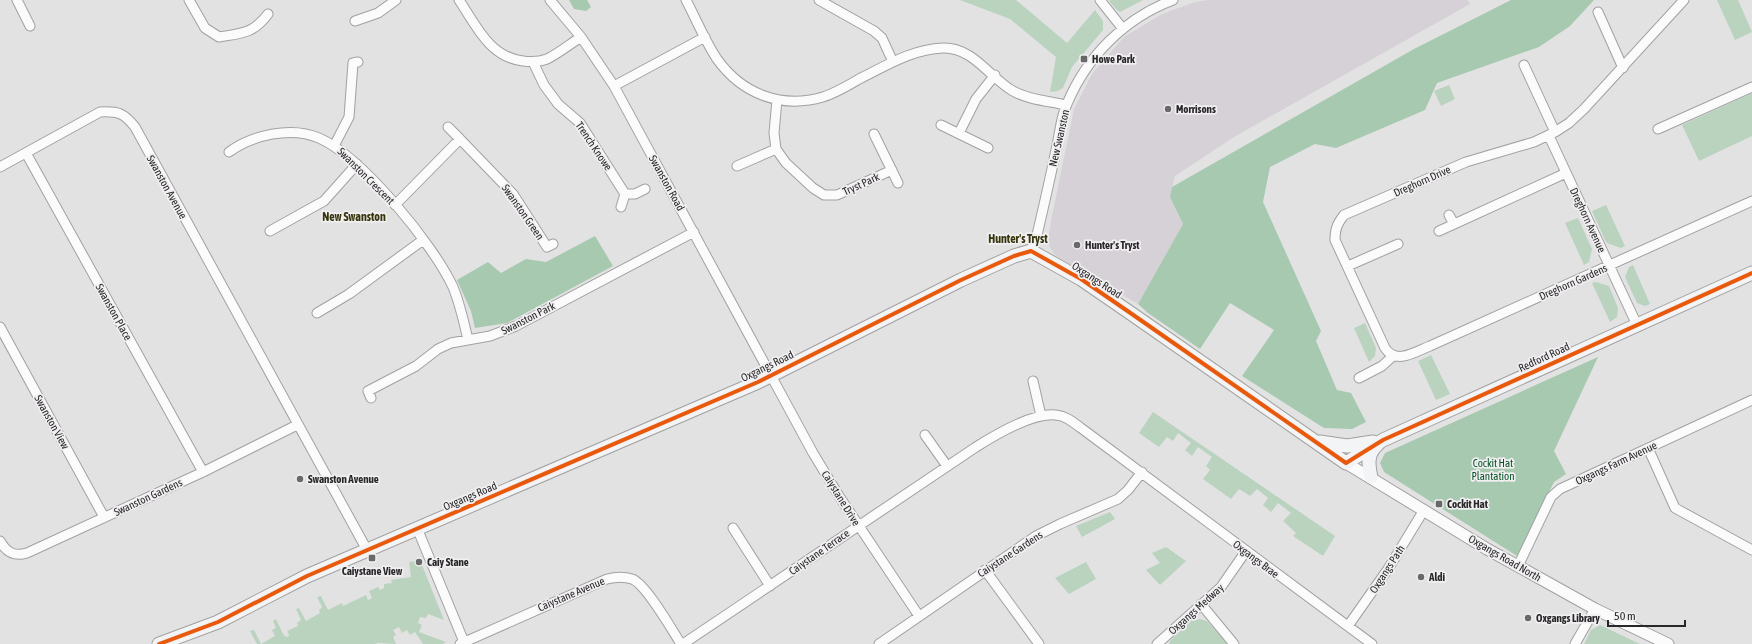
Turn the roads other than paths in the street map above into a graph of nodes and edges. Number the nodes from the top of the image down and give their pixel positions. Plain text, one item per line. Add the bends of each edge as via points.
1 (17, 0) edge
2 (189, 0) edge
3 (396, 0) edge
4 (459, 0) edge
5 (550, 0) edge
6 (686, 0) edge
7 (819, 0) edge
8 (1100, 0) edge
9 (1173, 0) edge
10 (1684, 0) edge
11 (1598, 12) dead end
12 (268, 14) dead end
13 (355, 21) dead end
14 (30, 26) dead end
15 (1123, 29) junction
16 (581, 37) junction
17 (705, 37) junction
18 (358, 62) dead end
19 (533, 62) junction
20 (893, 62) junction
21 (1524, 65) dead end
22 (1623, 68) junction
23 (995, 75) junction
24 (614, 86) junction
25 (1752, 87) edge
26 (776, 100) junction
27 (1066, 105) junction
28 (941, 125) dead end
29 (448, 127) dead end
30 (1658, 129) dead end
31 (959, 133) junction
32 (874, 134) dead end
33 (1552, 134) junction
34 (460, 139) junction
35 (334, 146) junction
36 (232, 147) dead end
37 (776, 148) junction
38 (988, 148) dead end
39 (26, 153) junction
40 (357, 164) junction
41 (737, 166) dead end
42 (0, 167) edge
43 (892, 170) junction
44 (1566, 173) junction
45 (898, 183) dead end
46 (645, 189) dead end
47 (625, 194) junction
48 (1752, 201) edge
49 (395, 205) junction
50 (621, 207) dead end
51 (1449, 215) dead end
52 (1454, 224) junction
53 (273, 226) dead end
54 (1439, 231) dead end
55 (694, 232) junction
56 (424, 240) junction
57 (553, 244) dead end
58 (1398, 244) dead end
59 (1031, 251) junction
60 (1348, 266) junction
61 (1610, 266) junction
62 (1752, 273) edge
63 (320, 308) dead end
64 (1637, 325) junction
65 (0, 327) edge
66 (468, 340) junction
67 (1393, 356) junction
68 (771, 375) junction
69 (1359, 378) dead end
70 (1033, 381) dead end
71 (371, 398) dead end
72 (1752, 400) edge
73 (1041, 416) junction
74 (297, 425) junction
75 (925, 435) dead end
76 (1383, 440) junction
77 (1314, 441) junction
78 (1648, 448) junction
79 (1346, 463) junction
80 (947, 466) junction
81 (203, 472) junction
82 (1142, 472) junction
83 (1370, 477) junction
84 (1424, 510) junction
85 (104, 517) junction
86 (858, 525) junction
87 (417, 528) junction
88 (732, 528) dead end
89 (0, 542) edge
90 (367, 550) junction
91 (1752, 550) edge
92 (1246, 551) junction
93 (1518, 566) junction
94 (986, 570) junction
95 (770, 586) junction
96 (1201, 604) junction
97 (1596, 609) junction
98 (919, 616) junction
99 (1348, 626) junction
100 (462, 643) edge
101 (159, 644) edge
102 (682, 644) edge
103 (879, 644) edge
104 (1039, 644) edge
105 (1157, 644) edge
106 (1234, 644) edge
107 (1372, 644) edge
108 (1575, 644) edge
109 (1668, 644) edge

1 - 14 street
2 - 12 street via 205,28 219,37 250,31
3 - 13 street via 378,13
4 - 19 street via 489,45 516,60
5 - 16 street, Swanston Road
6 - 17 street
7 - 20 street via 874,31 882,38
8 - 15 street
9 - 15 street, New Swanston via 1133,20
10 - 22 street, Dreghorn Drive
11 - 22 street
15 - 27 street, New Swanston via 1103,47 1084,70
16 - 19 street via 546,59
16 - 24 street, Swanston Road
17 - 24 street
17 - 26 street via 717,58 734,79 753,92
18 - 35 street via 353,63 349,117
19 - 47 street, Trench Knowe via 544,86 558,104 580,123
20 - 23 street via 919,50 944,48 959,51 975,59
20 - 26 street via 824,96 800,102
21 - 33 street
22 - 33 street, Dreghorn Drive via 1579,114
23 - 27 street via 1013,91
23 - 31 street via 976,99
24 - 55 street, Swanston Road
25 - 30 street
26 - 37 street
27 - 59 street, New Swanston via 1039,227
28 - 31 street
29 - 34 street, Swanston Green
31 - 38 street
32 - 43 street, Tryst Park
33 - 44 street, Dreghorn Avenue
33 - 60 street, Dreghorn Drive via 1534,142 1466,162 1344,215 1335,230 1336,240
34 - 49 street
34 - 57 street, Swanston Green via 513,194 547,247
35 - 36 street, Swanston Crescent via 317,137 284,133
35 - 40 street, Swanston Crescent
37 - 41 street
37 - 43 street, Tryst Park via 792,168 824,195 837,195
39 - 42 street, Swanston Avenue
39 - 74 street, Swanston Avenue via 100,112 113,111 126,116 135,127
39 - 81 street, Swanston Place
40 - 49 street, Swanston Crescent
40 - 53 street via 324,201
43 - 45 street, Tryst Park
44 - 52 street
44 - 61 street, Dreghorn Avenue
46 - 47 street via 635,194
47 - 50 street
48 - 61 street, Dreghorn Gardens
49 - 56 street, Swanston Crescent
51 - 52 street
52 - 54 street
55 - 66 street, Swanston Park via 516,326 490,336
55 - 68 street, Swanston Road
56 - 63 street via 349,294
56 - 66 street, Swanston Crescent via 453,288 461,308
58 - 60 street
59 - 68 main road, Oxgangs Road via 961,280
59 - 77 main road, Oxgangs Road via 1081,279
60 - 67 street, Dreghorn Drive via 1385,348
61 - 64 street, Dreghorn Avenue
61 - 67 street, Dreghorn Gardens via 1430,346 1407,355
62 - 64 main road, Redford Road
64 - 76 main road, Redford Road
65 - 85 street, Swanston View
66 - 71 street, Swanston Park via 451,343 438,349 416,366 368,391
67 - 69 street via 1382,366
68 - 86 street, Caiystane Drive via 833,488
68 - 87 main road, Oxgangs Road
70 - 73 street
72 - 78 street, Oxgangs Farm Avenue
73 - 80 street, Caiystane Terrace via 992,437
73 - 82 street, Caiystane Terrace via 1055,415 1069,420
74 - 81 street, Swanston Gardens
74 - 90 street, Swanston Avenue
75 - 80 street
76 - 77 main road via 1347,446
76 - 79 main road, Redford Road
76 - 83 main road via 1373,448 1369,457
77 - 79 main road, Oxgangs Road
78 - 91 street via 1675,508
78 - 93 street, Oxgangs Farm Avenue via 1556,492
79 - 83 street, Oxgangs Road North
80 - 86 street, Caiystane Terrace
81 - 85 street, Swanston Gardens
82 - 92 street, Oxgangs Brae
82 - 94 street, Caiystane Gardens via 1118,499 1048,529
83 - 84 street, Oxgangs Road North
84 - 93 street, Oxgangs Road North
84 - 99 street, Oxgangs Path via 1388,569
85 - 89 street, Swanston Gardens via 20,555 7,551
86 - 95 street, Caiystane Terrace
86 - 98 street, Caiystane Drive
87 - 90 main road, Oxgangs Road
87 - 100 street
88 - 95 street
90 - 101 main road, Oxgangs Road via 307,576 218,622
92 - 96 street, Oxgangs Medway via 1227,581
92 - 99 street, Oxgangs Brae
93 - 97 street, Oxgangs Road North
94 - 98 street, Caiystane Gardens
94 - 104 street
95 - 102 street, Caiystane Terrace
96 - 105 street, Oxgangs Medway
96 - 106 street
97 - 108 street
97 - 109 street, Oxgangs Road North
98 - 103 street, Caiystane Gardens
99 - 107 street, Oxgangs Brae
100 - 102 street, Caiystane Avenue via 601,582 623,577 632,579 644,589

